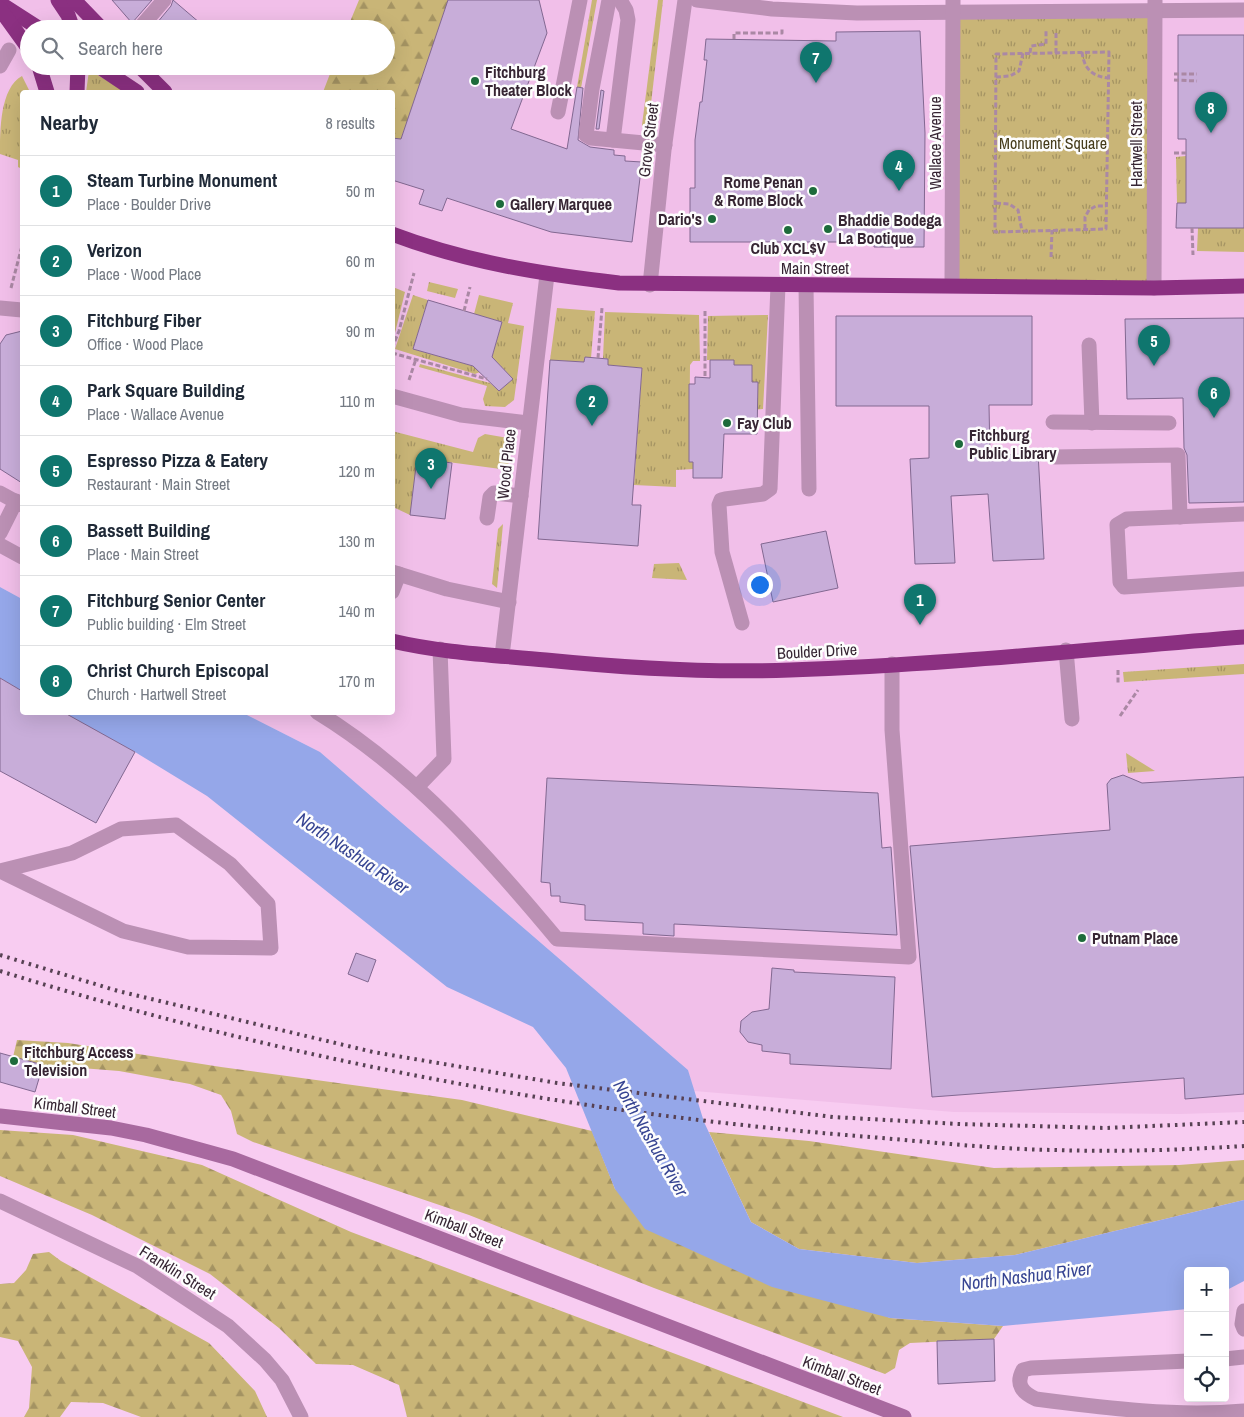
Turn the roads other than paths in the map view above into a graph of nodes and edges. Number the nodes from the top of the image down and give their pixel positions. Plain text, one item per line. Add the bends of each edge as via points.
1 (58, 0) edge
2 (74, 0) edge
3 (164, 0) edge
4 (580, 0) edge
5 (609, 0) edge
6 (620, 0) edge
7 (685, 0) edge
8 (697, 0) edge
9 (0, 4) edge
10 (953, 5) edge
11 (1155, 5) edge
12 (0, 9) edge
13 (1244, 10) edge
14 (26, 20) edge
15 (70, 20) edge
16 (93, 20) edge
17 (147, 20) edge
18 (20, 37) edge
19 (9, 50) dead end
20 (0, 66) edge
21 (42, 75) edge
22 (78, 75) edge
23 (112, 75) edge
24 (148, 75) edge
25 (46, 90) edge
26 (77, 90) edge
27 (134, 90) edge
28 (163, 90) edge
29 (558, 112) dead end
30 (613, 140) junction
31 (665, 145) junction
32 (395, 235) edge
33 (547, 275) junction
34 (650, 285) junction
35 (952, 285) junction
36 (778, 286) junction
37 (806, 286) junction
38 (1244, 286) edge
39 (1154, 288) junction
40 (0, 308) edge
41 (20, 310) edge
42 (1089, 345) dead end
43 (395, 397) edge
44 (1053, 422) dead end
45 (1169, 422) dead end
46 (528, 423) junction
47 (1092, 423) junction
48 (1055, 457) dead end
49 (809, 489) dead end
50 (0, 493) edge
51 (520, 496) junction
52 (19, 503) edge
53 (1244, 514) edge
54 (1180, 517) junction
55 (487, 518) dead end
56 (0, 533) edge
57 (0, 545) edge
58 (20, 556) edge
59 (396, 573) edge
60 (1244, 580) edge
61 (508, 602) junction
62 (742, 623) dead end
63 (1244, 637) edge
64 (395, 642) edge
65 (440, 649) junction
66 (1066, 650) junction
67 (502, 656) junction
68 (892, 664) junction
69 (322, 715) edge
70 (1072, 720) dead end
71 (417, 787) junction
72 (0, 871) edge
73 (0, 1116) edge
74 (0, 1201) edge
75 (1244, 1311) edge
76 (1244, 1329) edge
77 (1244, 1357) edge
78 (1229, 1359) edge
79 (1184, 1360) edge
80 (1244, 1411) edge
81 (301, 1417) edge
82 (904, 1417) edge

1 - 15 highway
2 - 16 highway
3 - 17 street
4 - 29 street
5 - 30 street via 586,131 588,137
6 - 30 street via 628,20
7 - 31 street, Grove Street
8 - 10 street via 772,9 857,13
9 - 14 highway
10 - 11 street
10 - 35 street, Wallace Avenue
11 - 13 street
11 - 39 street, Hartwell Street
12 - 18 highway
19 - 20 street
21 - 25 highway
22 - 26 highway
23 - 27 highway
24 - 28 highway
30 - 31 street
31 - 34 street, Grove Street
32 - 33 highway, Main Street via 474,260
33 - 34 highway, Main Street
33 - 46 street, Wood Place
34 - 36 highway, Main Street
35 - 37 highway, Main Street
35 - 39 highway, Main Street
36 - 37 highway, Main Street
36 - 62 street via 770,489 763,494 721,500 719,505 722,552
37 - 49 street
38 - 39 highway, Main Street
40 - 41 street
42 - 47 street
43 - 46 street via 461,415
44 - 47 street
45 - 47 street
46 - 51 street, Wood Place
48 - 54 street via 1178,455
50 - 52 street
51 - 55 street via 494,493 490,497
51 - 61 street, Wood Place
52 - 56 street
53 - 54 street
54 - 60 street via 1127,519 1117,525 1122,586
57 - 58 street
59 - 61 street via 447,589
61 - 67 street, Wood Place
63 - 66 highway, Boulder Drive
64 - 65 highway, Boulder Drive
65 - 67 highway, Boulder Drive
65 - 71 street via 444,759
66 - 68 highway, Boulder Drive
66 - 70 street
67 - 68 highway, Boulder Drive via 684,670 788,670
68 - 71 street via 892,730 909,957 557,940 511,884
69 - 71 street via 346,730
72 - 72 street via 72,853 121,829 176,825 230,864 268,904 271,948 188,946 123,931
73 - 82 main road, Kimball Street via 129,1132 232,1159
74 - 81 street, Franklin Street via 137,1266 228,1326 266,1360 282,1380
75 - 76 street
77 - 78 street
79 - 80 street via 1031,1368 1023,1370 1019,1377 1020,1387 1025,1394 1036,1399 1134,1412 1172,1415

